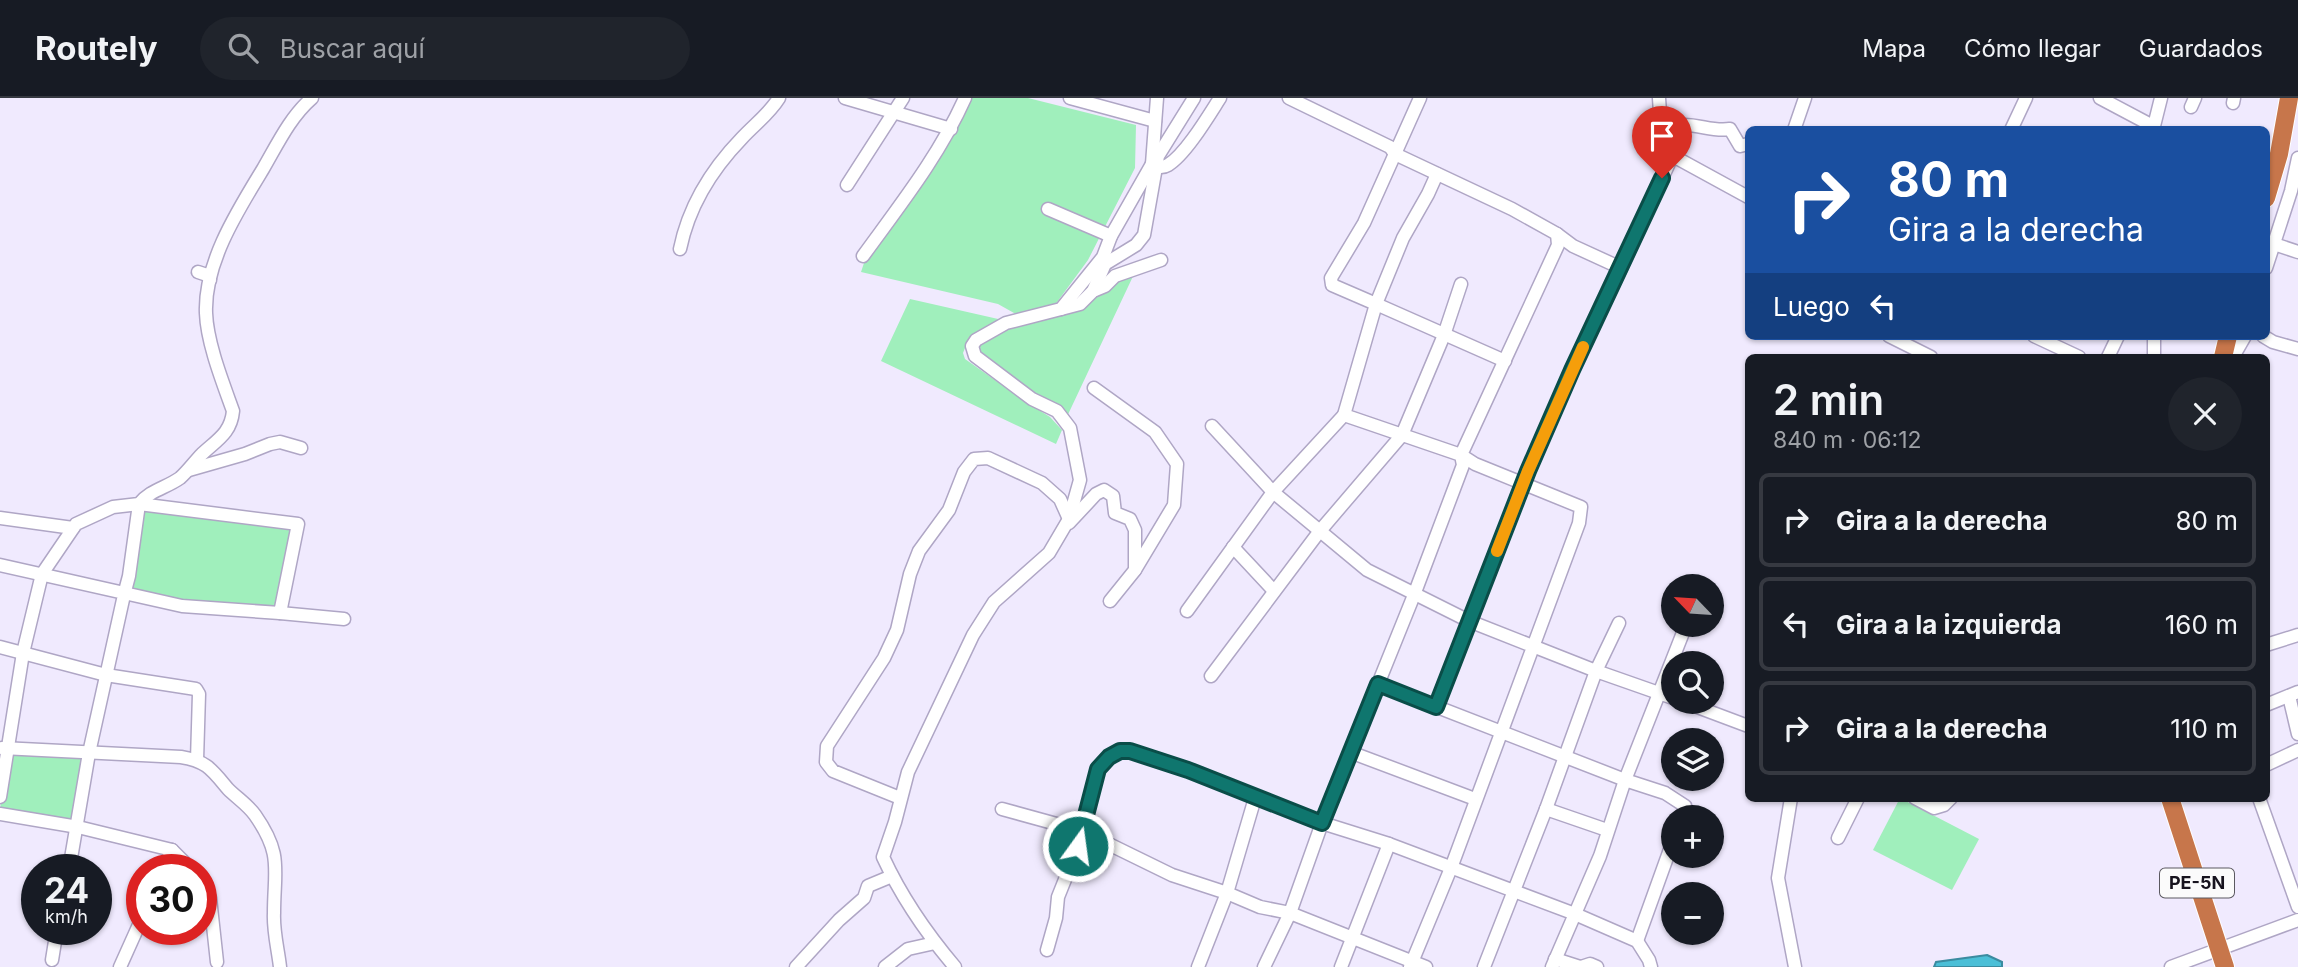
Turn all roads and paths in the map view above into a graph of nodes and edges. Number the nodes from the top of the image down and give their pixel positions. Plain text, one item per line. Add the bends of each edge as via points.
1 (312, 98) edge
2 (779, 98) edge
3 (845, 98) edge
4 (904, 98) edge
5 (965, 98) edge
6 (1070, 98) edge
7 (1157, 98) edge
8 (1194, 98) edge
9 (1220, 98) edge
10 (1289, 98) edge
11 (1420, 98) edge
12 (1659, 98) edge
13 (1805, 98) edge
14 (2026, 98) edge
15 (2100, 98) edge
16 (2161, 98) edge
17 (2289, 98) edge
18 (896, 112) junction
19 (1155, 121) junction
20 (1682, 125) junction
21 (1795, 126) edge
22 (2013, 126) edge
23 (2151, 126) edge
24 (951, 129) junction
25 (1745, 145) edge
26 (1395, 154) junction
27 (1672, 156) junction
28 (2298, 158) edge
29 (1155, 165) junction
30 (1437, 174) junction
31 (2270, 184) edge
32 (847, 185) dead end
33 (2295, 192) edge
34 (1745, 195) edge
35 (1048, 209) dead end
36 (1557, 234) junction
37 (1111, 236) junction
38 (2274, 244) junction
39 (680, 250) dead end
40 (2298, 252) edge
41 (863, 256) dead end
42 (2270, 256) edge
43 (1161, 260) dead end
44 (1621, 268) junction
45 (198, 272) dead end
46 (210, 280) junction
47 (1461, 284) dead end
48 (1093, 291) junction
49 (1376, 304) junction
50 (1061, 309) junction
51 (1444, 335) junction
52 (1897, 340) edge
53 (2270, 340) edge
54 (2051, 346) edge
55 (2298, 349) edge
56 (1925, 354) edge
57 (2071, 354) edge
58 (1505, 360) junction
59 (1094, 388) dead end
60 (1344, 415) junction
61 (1212, 426) dead end
62 (1402, 435) junction
63 (301, 449) dead end
64 (1461, 455) junction
65 (186, 471) junction
66 (1524, 482) junction
67 (1273, 492) junction
68 (139, 504) junction
69 (0, 518) edge
70 (1067, 522) junction
71 (74, 528) junction
72 (1319, 532) junction
73 (1233, 547) junction
74 (0, 565) edge
75 (1135, 570) junction
76 (42, 574) junction
77 (1275, 591) junction
78 (124, 595) junction
79 (1414, 595) junction
80 (1110, 601) dead end
81 (1187, 611) dead end
82 (280, 613) junction
83 (344, 619) dead end
84 (1469, 621) junction
85 (1619, 623) dead end
86 (2296, 640) edge
87 (2270, 644) edge
88 (0, 647) edge
89 (1534, 648) junction
90 (23, 653) junction
91 (1596, 671) junction
92 (106, 675) junction
93 (1211, 676) dead end
94 (1378, 684) junction
95 (1661, 693) edge
96 (2293, 694) edge
97 (2270, 703) edge
98 (1436, 707) junction
99 (1661, 707) edge
100 (1716, 714) edge
101 (1745, 725) edge
102 (1500, 731) junction
103 (2298, 734) edge
104 (4, 748) edge
105 (2298, 750) edge
106 (1350, 752) junction
107 (89, 753) junction
108 (1565, 755) junction
109 (197, 760) junction
110 (2270, 763) edge
111 (1625, 780) junction
112 (0, 797) edge
113 (1255, 797) junction
114 (900, 798) junction
115 (1475, 799) junction
116 (1790, 802) edge
117 (1856, 802) edge
118 (1923, 802) edge
119 (1947, 802) edge
120 (2175, 802) edge
121 (2260, 802) edge
122 (1683, 805) edge
123 (1002, 808) dead end
124 (1546, 809) junction
125 (0, 814) edge
126 (1322, 823) junction
127 (78, 827) junction
128 (1607, 830) junction
129 (1082, 831) junction
130 (1838, 838) dead end
131 (1389, 844) junction
132 (172, 850) junction
133 (72, 854) edge
134 (170, 854) edge
135 (176, 854) edge
136 (1451, 868) junction
137 (1663, 868) edge
138 (892, 876) junction
139 (1511, 892) junction
140 (1227, 893) junction
141 (2298, 907) edge
142 (1290, 913) junction
143 (1575, 914) junction
144 (2298, 920) edge
145 (1352, 938) junction
146 (1637, 941) junction
147 (935, 943) junction
148 (54, 945) edge
149 (130, 945) edge
150 (215, 945) edge
151 (1047, 950) dead end
152 (2221, 959) edge
153 (52, 960) dead end
154 (217, 961) dead end
155 (1554, 963) edge
156 (1411, 964) edge
157 (120, 967) edge
158 (280, 967) edge
159 (796, 967) edge
160 (885, 967) edge
161 (955, 967) edge
162 (1199, 967) edge
163 (1264, 967) edge
164 (1340, 967) edge
165 (1426, 967) edge
166 (1484, 967) edge
167 (1581, 967) edge
168 (1597, 967) edge
169 (1651, 967) edge
170 (1795, 967) edge
171 (2171, 967) edge

1 - 46 street via 285,130 238,209
2 - 39 street via 716,166 698,196
3 - 18 street
4 - 18 street
5 - 24 street
6 - 19 street
7 - 19 street
8 - 29 street
9 - 29 street via 1195,137 1167,165
10 - 26 street via 1390,147
11 - 26 street
12 - 20 street via 1660,113
13 - 21 street
14 - 22 street
15 - 23 street
16 - 23 street
17 - 31 highway
18 - 24 street
18 - 32 street
19 - 29 street
20 - 25 street via 1730,129 1740,146
20 - 27 street
24 - 41 street
26 - 30 street
26 - 49 street via 1364,223 1331,278 1332,285
27 - 34 street
27 - 44 street
28 - 33 street
29 - 37 street
29 - 48 street via 1144,235 1105,264
30 - 36 street
30 - 49 street via 1403,238
33 - 38 street
35 - 37 street
36 - 44 street
36 - 58 street via 1558,244
37 - 50 street via 1103,257
38 - 40 street
38 - 42 street
43 - 48 street via 1115,276
44 - 66 street
45 - 46 street
46 - 65 street via 206,313 233,411 232,424
47 - 51 street
48 - 50 street via 1080,304
49 - 51 street
49 - 60 street
50 - 70 street via 1006,323 972,346 975,356 1032,399 1057,411 1070,428 1080,480
51 - 58 street
51 - 62 street
52 - 56 street
53 - 55 street
54 - 57 street
58 - 64 street
59 - 75 street via 1156,432 1177,464 1174,505
60 - 62 street
60 - 67 street
61 - 67 street
62 - 64 street
62 - 72 street
63 - 65 street via 280,442
64 - 66 street
64 - 79 street via 1463,465
65 - 68 street
66 - 84 street
66 - 89 street via 1581,507
67 - 72 street
67 - 73 street
68 - 71 street via 113,507
68 - 78 street
68 - 82 street via 298,524
69 - 71 street
70 - 75 street via 1104,490 1113,496 1115,513 1130,519 1135,530
70 - 114 street via 1049,553 994,602 973,635
70 - 114 street via 1060,499 1042,483 988,458 974,459 964,472 949,510 919,551 897,630 884,658 827,746 826,762 833,771
71 - 76 street
72 - 77 street
72 - 79 street via 1367,570
73 - 77 street
73 - 81 street
74 - 76 street
75 - 80 street
76 - 78 street
76 - 90 street
77 - 93 street
78 - 82 street via 195,608
78 - 92 street
79 - 84 street
79 - 94 street
82 - 83 street
84 - 89 street
84 - 98 street
85 - 91 street
86 - 87 street
88 - 90 street
89 - 91 street
89 - 102 street
90 - 92 street
90 - 104 street
91 - 95 street
91 - 108 street
92 - 107 street
92 - 109 street via 196,689
94 - 98 street
94 - 106 street
96 - 97 street
96 - 103 street
98 - 102 street
99 - 111 street
100 - 101 street
102 - 108 street
102 - 115 street
104 - 107 street
104 - 112 street
105 - 110 street
106 - 115 street
106 - 126 street
107 - 109 street
107 - 127 street
108 - 111 street
108 - 124 street
109 - 158 street via 254,813 268,835 277,872 274,913
111 - 122 street via 1665,793
111 - 128 street
113 - 126 street
113 - 129 street via 1188,770 1120,751 1098,769
113 - 140 street
114 - 138 street via 883,857
115 - 136 street
116 - 170 street via 1778,878
117 - 130 street
118 - 119 street via 1934,807
120 - 152 highway, PE-5N
121 - 141 street
123 - 129 street
124 - 128 street
124 - 139 street
125 - 127 street
126 - 131 street
126 - 142 street
127 - 132 street
127 - 133 street
128 - 143 street
129 - 140 street via 1150,866
129 - 151 street via 1076,864 1058,897
131 - 136 street
131 - 145 street
132 - 134 street
132 - 135 street
136 - 139 street
136 - 156 street
137 - 146 street
138 - 147 street
138 - 159 street via 868,886 864,898
139 - 143 street
139 - 166 street
140 - 142 street
140 - 162 street
142 - 145 street
142 - 163 street
143 - 146 street
143 - 155 street
144 - 152 street
145 - 156 street
145 - 164 street
146 - 169 street
147 - 160 street via 908,949
147 - 161 street
148 - 153 street
149 - 157 street
150 - 154 street
152 - 171 street
155 - 167 street
156 - 165 street
167 - 168 street

